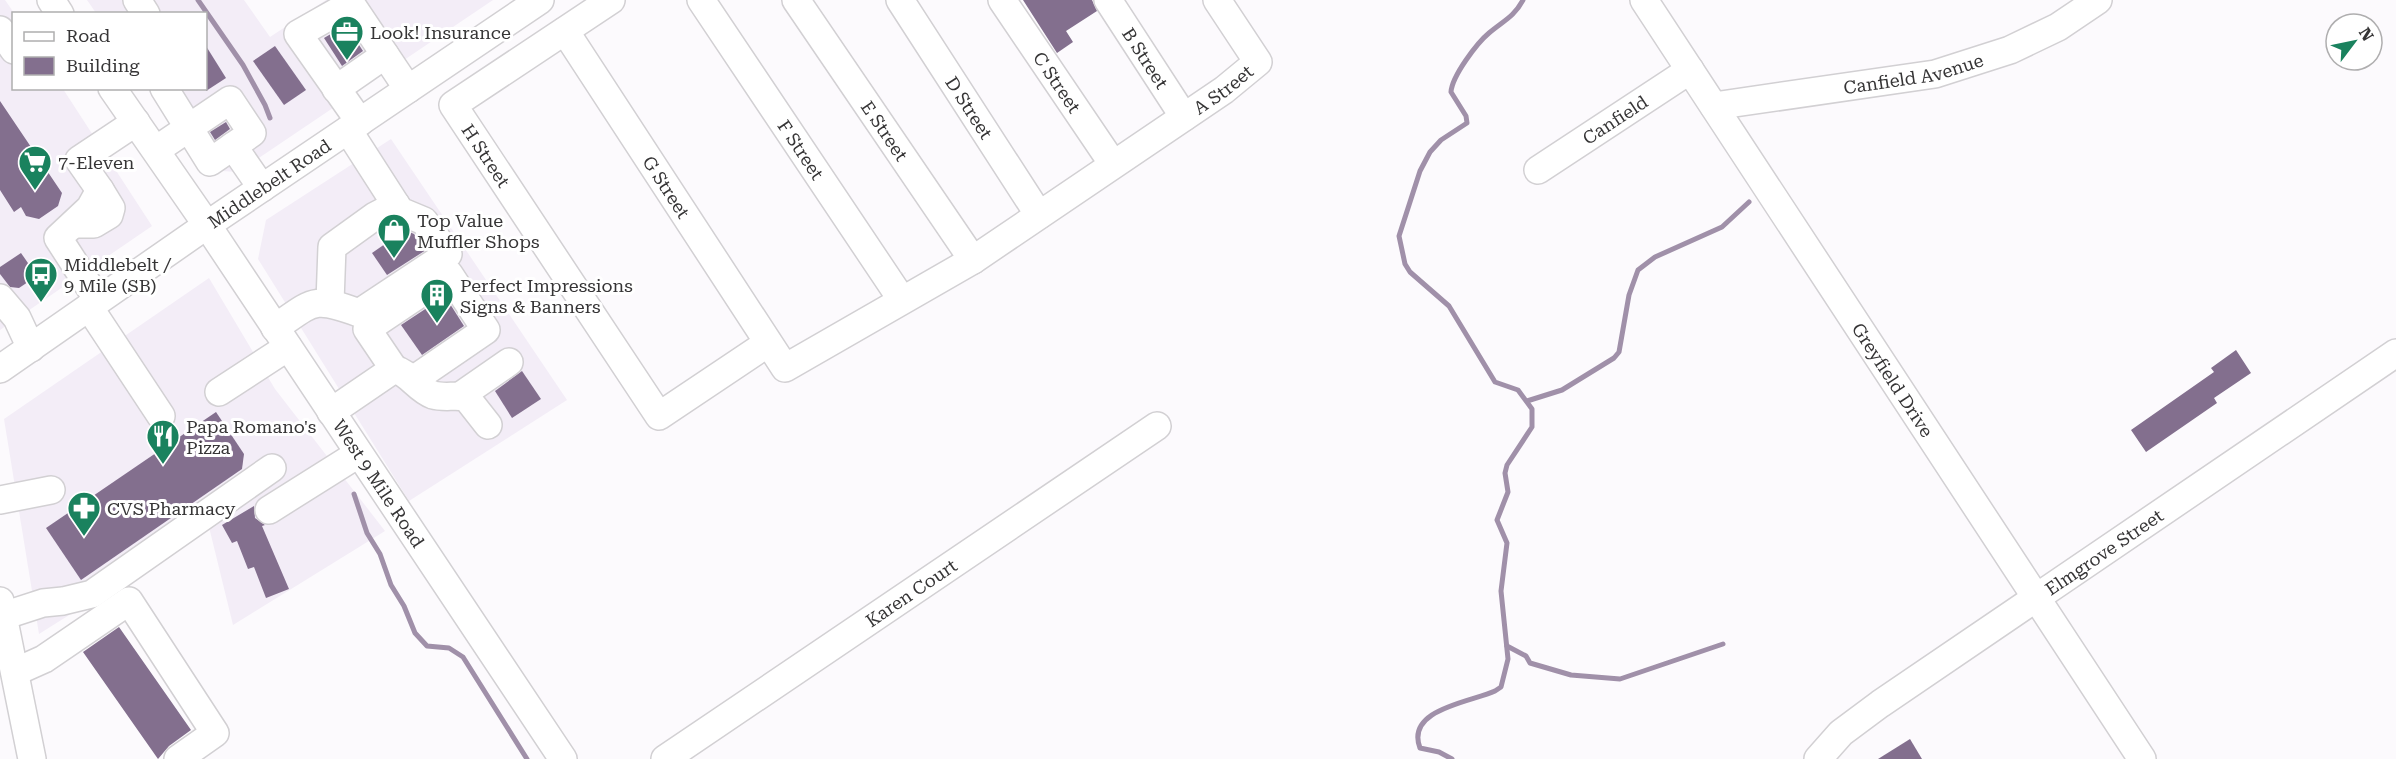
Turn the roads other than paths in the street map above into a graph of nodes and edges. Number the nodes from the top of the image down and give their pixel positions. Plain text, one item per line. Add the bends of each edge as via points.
1 (540, 0) edge
2 (611, 0) edge
3 (701, 0) edge
4 (796, 0) edge
5 (900, 0) edge
6 (1108, 0) edge
7 (1217, 0) edge
8 (1644, 0) edge
9 (2098, 0) edge
10 (1004, 1) edge
11 (0, 30) edge
12 (565, 31) junction
13 (12, 47) edge
14 (385, 55) junction
15 (1690, 70) junction
16 (336, 89) junction
17 (408, 89) junction
18 (113, 90) edge
19 (156, 90) edge
20 (165, 90) edge
21 (1714, 106) junction
22 (132, 116) junction
23 (1184, 117) junction
24 (354, 126) junction
25 (190, 127) junction
26 (233, 146) junction
27 (156, 150) junction
28 (1113, 164) junction
29 (1539, 170) dead end
30 (262, 188) junction
31 (396, 205) junction
32 (1039, 214) junction
33 (207, 225) junction
34 (973, 260) junction
35 (0, 298) edge
36 (902, 300) junction
37 (330, 302) junction
38 (93, 304) junction
39 (281, 337) junction
40 (768, 343) junction
41 (31, 348) junction
42 (2396, 353) edge
43 (509, 362) dead end
44 (0, 369) edge
45 (219, 392) dead end
46 (460, 396) junction
47 (331, 412) junction
48 (161, 416) dead end
49 (488, 425) dead end
50 (1157, 426) dead end
51 (358, 454) junction
52 (272, 468) dead end
53 (51, 490) dead end
54 (0, 500) edge
55 (269, 510) dead end
56 (2036, 599) junction
57 (2, 609) edge
58 (15, 672) junction
59 (32, 759) edge
60 (178, 759) edge
61 (563, 759) edge
62 (665, 759) edge
63 (1818, 759) edge
64 (2142, 759) edge

1 - 17 street, Middlebelt Road
2 - 12 street
3 - 36 street, F Street
4 - 34 street, E Street
5 - 32 street, D Street
6 - 23 street, B Street
7 - 23 street, A Street via 1258,62
8 - 15 street, Greyfield Drive
9 - 21 street, Canfield Avenue via 2058,27 2010,50 1935,74
10 - 28 street, C Street
11 - 13 street
12 - 40 street, G Street
12 - 40 street, H Street via 453,105 659,416
14 - 16 street
14 - 16 street via 351,4 298,34
14 - 17 street
15 - 21 street, Greyfield Drive
15 - 29 street, Canfield
16 - 24 street
17 - 24 street, Middlebelt Road
18 - 22 street, West 9 Mile Road
19 - 22 street
20 - 25 street
21 - 56 street, Greyfield Drive
22 - 27 street, West 9 Mile Road
22 - 38 street via 79,160 100,190 90,207 58,238
23 - 28 street
24 - 30 street, Middlebelt Road
24 - 31 street
25 - 26 street via 210,162
25 - 26 street via 230,100 252,134
25 - 27 street
26 - 30 street
27 - 33 street, West 9 Mile Road
28 - 32 street
30 - 33 street, Middlebelt Road
31 - 37 street via 332,247
31 - 37 street via 400,211 424,221 448,254 360,313
32 - 34 street
33 - 38 street, Middlebelt Road
33 - 39 street, West 9 Mile Road
34 - 36 street
35 - 41 street via 17,318
36 - 40 street, G Street via 785,368
37 - 39 street via 314,302
38 - 41 street, Middlebelt Road
38 - 48 street
39 - 45 street
39 - 47 street, West 9 Mile Road
41 - 44 street, Middlebelt Road
42 - 56 street, Elmgrove Street
43 - 46 street
46 - 47 street via 434,395 403,374
46 - 49 street via 470,400
47 - 51 street, West 9 Mile Road
50 - 62 street, Karen Court
51 - 55 street
51 - 61 street, West 9 Mile Road
52 - 57 street via 92,594
53 - 54 street
56 - 63 street, Elmgrove Street via 1880,704 1841,733
56 - 64 street, Greyfield Drive
57 - 58 street
58 - 59 street
58 - 60 street via 44,659 129,601 215,733

